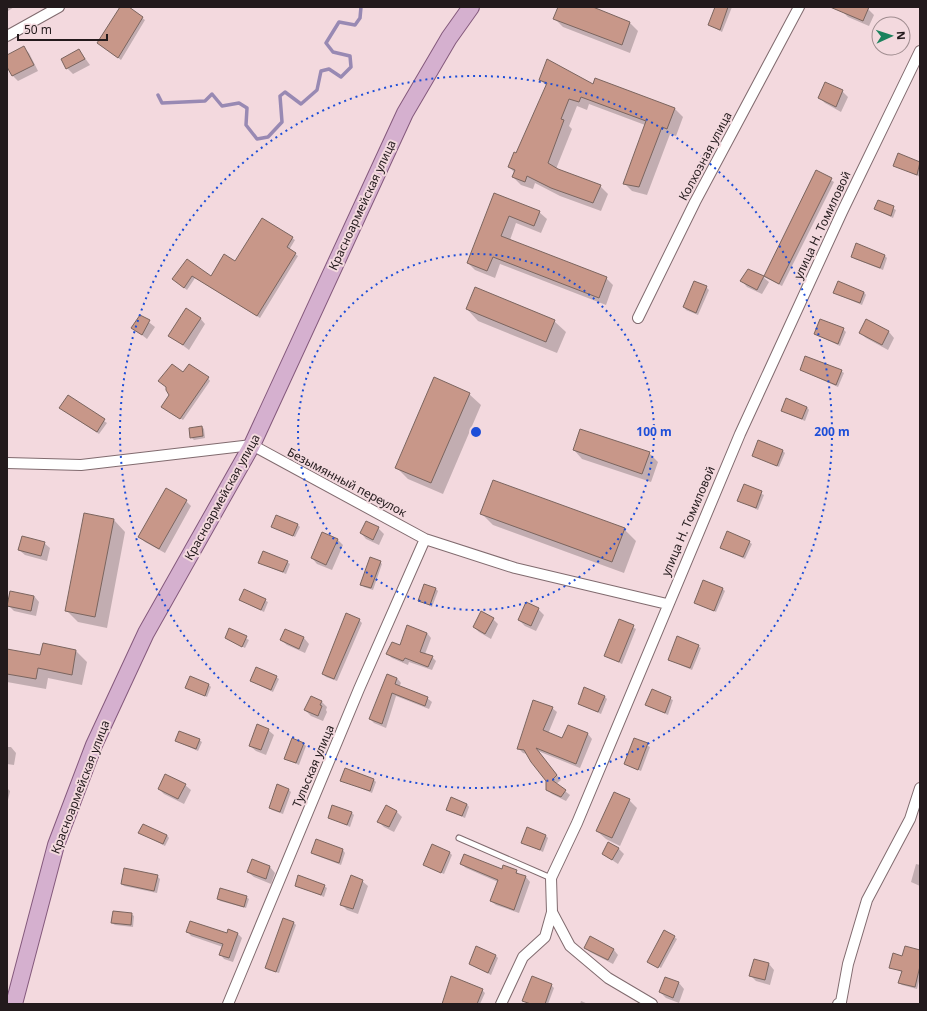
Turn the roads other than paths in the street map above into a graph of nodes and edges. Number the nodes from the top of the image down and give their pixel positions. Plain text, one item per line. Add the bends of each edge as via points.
1 (58, 7) edge
2 (471, 7) edge
3 (799, 7) edge
4 (7, 36) edge
5 (920, 51) edge
6 (638, 318) dead end
7 (252, 445) junction
8 (7, 464) edge
9 (425, 539) junction
10 (667, 604) junction
11 (920, 788) edge
12 (459, 838) dead end
13 (551, 878) junction
14 (552, 912) junction
15 (14, 1004) edge
16 (228, 1004) edge
17 (501, 1004) edge
18 (652, 1004) edge
19 (838, 1004) edge

1 - 4 street
2 - 7 main road, Красноармейская улица via 449,38 405,114
3 - 6 street, Колхозная улица via 695,202
5 - 10 street, улица Н. Томиловой via 740,434
7 - 8 street via 81,465
7 - 9 street, Безымянный переулок
7 - 15 main road, Красноармейская улица via 146,634 94,745 56,845
9 - 10 street, Безымянный переулок via 515,568
9 - 16 street, Тульская улица via 359,689
10 - 13 street, улица Н. Томиловой via 577,823
11 - 19 street via 910,819 867,900 848,964 841,1002
12 - 13 lane
13 - 14 street, улица Н. Томиловой
14 - 17 street, улица Н. Томиловой via 545,937 523,957
14 - 18 street via 570,946 608,978

